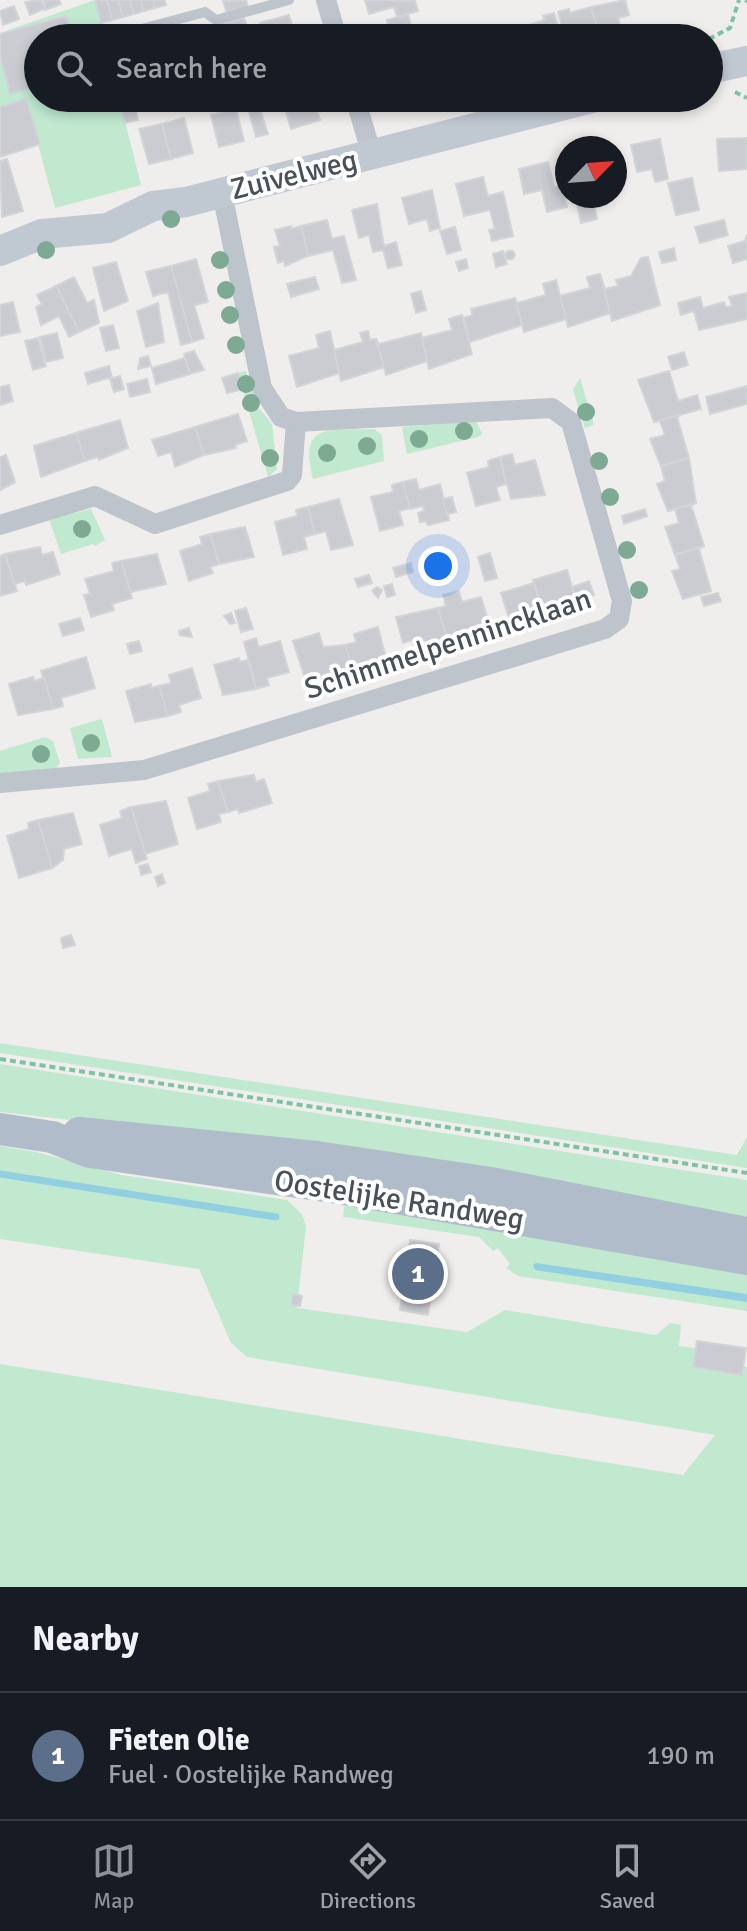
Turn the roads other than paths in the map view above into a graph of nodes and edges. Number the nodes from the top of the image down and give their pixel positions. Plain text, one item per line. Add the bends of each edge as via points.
1 (289, 0) edge
2 (326, 0) edge
3 (160, 24) edge
4 (333, 24) edge
5 (747, 61) edge
6 (723, 66) edge
7 (359, 112) edge
8 (538, 112) edge
9 (372, 155) junction
10 (222, 193) junction
11 (0, 251) edge
12 (296, 422) junction
13 (0, 525) edge
14 (0, 783) edge
15 (0, 1129) edge
16 (52, 1137) junction
17 (747, 1233) edge
18 (747, 1259) edge

1 - 3 lane via 216,20 205,12
2 - 4 street
5 - 6 street
7 - 9 street
8 - 9 street, Zuivelweg
9 - 10 street, Zuivelweg
10 - 11 street, Zuivelweg via 153,206 108,228 42,234
10 - 12 street via 262,388 281,417
12 - 13 street via 292,475 287,481 155,524 95,496
12 - 14 street, Schimmelpennincklaan via 552,408 571,422 622,601 619,619 605,629 144,770
15 - 16 main road, Oostelijke Randweg
16 - 17 main road, Oostelijke Randweg via 89,1131 317,1157 491,1183
16 - 18 main road, Oostelijke Randweg via 90,1152 332,1187

